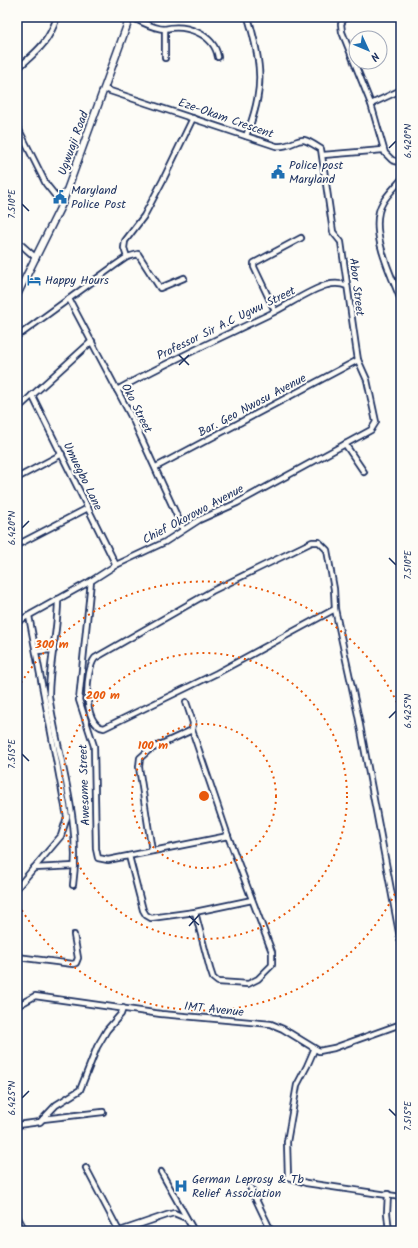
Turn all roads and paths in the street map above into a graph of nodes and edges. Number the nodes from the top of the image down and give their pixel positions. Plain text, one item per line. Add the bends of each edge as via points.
1 (57, 17) edge
2 (130, 17) edge
3 (248, 17) edge
4 (345, 17) edge
5 (165, 29) junction
6 (218, 57) dead end
7 (165, 58) dead end
8 (17, 69) edge
9 (104, 88) junction
10 (401, 90) edge
11 (371, 104) junction
12 (193, 118) junction
13 (17, 126) edge
14 (246, 136) junction
15 (383, 150) junction
16 (323, 155) junction
17 (401, 163) edge
18 (401, 180) edge
19 (62, 204) junction
20 (301, 238) dead end
21 (17, 241) edge
22 (36, 258) junction
23 (128, 258) junction
24 (184, 278) dead end
25 (347, 286) junction
26 (17, 295) edge
27 (69, 299) junction
28 (401, 300) edge
29 (275, 311) junction
30 (17, 335) edge
31 (92, 341) junction
32 (358, 360) junction
33 (117, 390) junction
34 (32, 396) junction
35 (17, 409) edge
36 (376, 422) joint
37 (345, 444) junction
38 (62, 454) junction
39 (156, 467) junction
40 (364, 472) dead end
41 (17, 478) edge
42 (88, 508) junction
43 (183, 529) junction
44 (17, 544) edge
45 (116, 565) junction
46 (91, 581) junction
47 (58, 599) junction
48 (335, 609) junction
49 (29, 616) junction
50 (17, 622) edge
51 (36, 650) junction
52 (54, 650) junction
53 (186, 702) dead end
54 (192, 730) junction
55 (228, 836) junction
56 (152, 851) junction
57 (129, 856) junction
58 (75, 866) junction
59 (34, 868) junction
60 (72, 885) dead end
61 (17, 888) edge
62 (252, 900) junction
63 (195, 912) junction
64 (74, 934) dead end
65 (401, 942) edge
66 (17, 957) edge
67 (17, 1006) edge
68 (123, 1008) junction
69 (401, 1024) edge
70 (314, 1050) junction
71 (103, 1112) dead end
72 (43, 1119) junction
73 (17, 1125) edge
74 (86, 1168) dead end
75 (161, 1172) dead end
76 (250, 1187) dead end
77 (388, 1194) junction
78 (401, 1197) edge
79 (17, 1216) edge
80 (186, 1218) junction
81 (26, 1231) edge
82 (119, 1231) edge
83 (194, 1231) edge
84 (271, 1231) edge
85 (389, 1231) edge

1 - 8 street via 49,38
2 - 5 street via 149,26
2 - 9 main road, Ugwuaji Road
3 - 14 street via 260,79 258,106
4 - 11 street via 341,24 342,32
5 - 6 street via 182,28 197,32 214,45
5 - 7 street
9 - 12 street, Eze-Okam Crescent
9 - 19 main road, Ugwuaji Road
10 - 11 street
11 - 15 street
12 - 14 street, Eze-Okam Crescent
12 - 23 street via 150,204 124,241
13 - 19 street via 46,184
14 - 16 street, Eze-Okam Crescent via 285,147 301,140 306,141 321,149
15 - 16 street
15 - 17 street via 392,160
16 - 25 street, Abor Street via 333,232 341,242
18 - 28 street via 383,202 379,211 379,229 384,256
19 - 22 main road, Ugwuaji Road
20 - 29 street via 254,263
21 - 22 street
22 - 26 main road, Ugwuaji Road
23 - 24 street via 138,254 160,288
23 - 27 street
25 - 29 street, Professor Sir A.C Ugwu Street via 339,283 326,285
25 - 32 street, Abor Street
27 - 30 street
27 - 31 street, Oko Street
29 - 33 street, Professor Sir A.C Ugwu Street
31 - 33 street, Oko Street
31 - 34 street
32 - 36 street, Abor Street via 367,380
32 - 39 street, Bar. Geo Nwosu Avenue
33 - 39 street, Oko Street
34 - 35 street
34 - 38 street, Umuegbo Lane
36 - 37 street, Chief Okorowo Avenue via 371,430
37 - 40 street
37 - 43 street, Chief Okorowo Avenue
38 - 41 street
38 - 42 street, Umuegbo Lane
39 - 43 street, Oko Street
42 - 44 street
42 - 45 street, Umuegbo Lane
43 - 45 street, Chief Okorowo Avenue via 165,542
45 - 46 street, Chief Okorowo Avenue
46 - 47 street, Chief Okorowo Avenue
46 - 57 street, Awesome Street via 79,700 94,746 96,855 102,860
47 - 49 street, Chief Okorowo Avenue
47 - 52 street
48 - 48 street via 217,674 104,728 96,723 88,707 90,667 95,658 212,591 312,542 319,542 327,550
48 - 65 street
49 - 50 street, Chief Okorowo Avenue
49 - 51 street
51 - 52 street
51 - 59 street via 67,816 61,836
52 - 58 street via 49,696 74,817
53 - 54 street via 193,723
54 - 55 street
54 - 56 street via 149,750 140,758 139,767
55 - 56 street, Awesome Street
55 - 62 street
56 - 57 street, Awesome Street
57 - 63 street via 146,916 156,918
58 - 59 street
58 - 60 street
59 - 61 street
62 - 63 street
62 - 63 street via 273,957 272,965 267,971 248,984 222,983 213,978
64 - 66 street via 78,958 76,963
67 - 68 street, IMT Avenue via 35,996
68 - 70 street, IMT Avenue via 271,1024 290,1033
68 - 72 street via 97,1046 80,1090 56,1105
69 - 70 street via 325,1051
70 - 77 street via 297,1085 287,1142 288,1177 306,1183
71 - 72 street
72 - 73 street via 36,1124
74 - 82 street
75 - 80 street
76 - 84 street
77 - 78 street
77 - 85 street via 386,1213
79 - 81 street
80 - 82 street via 174,1213
80 - 83 street

